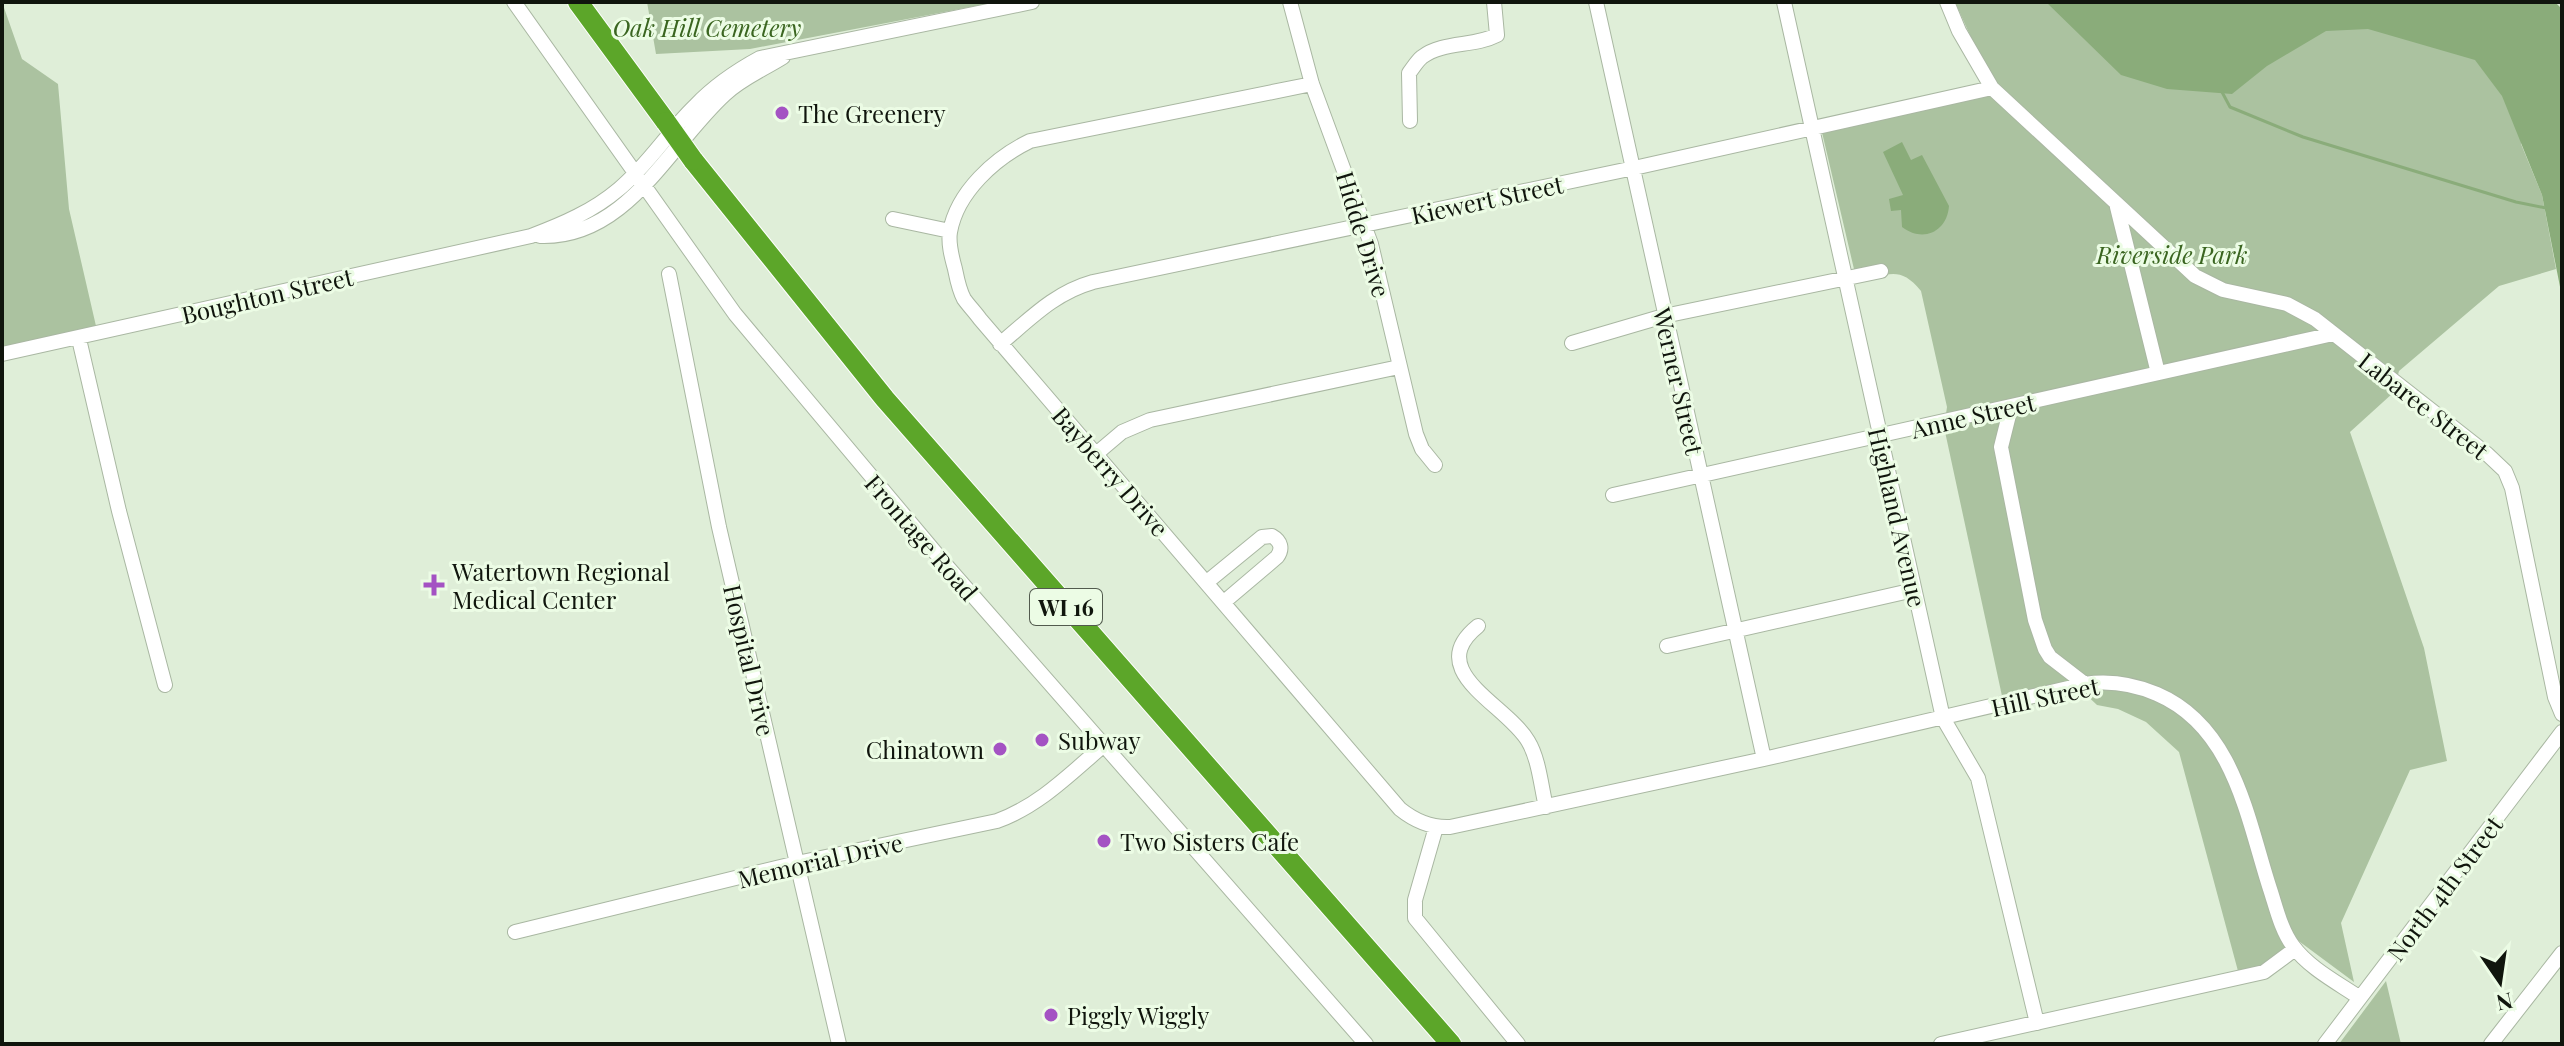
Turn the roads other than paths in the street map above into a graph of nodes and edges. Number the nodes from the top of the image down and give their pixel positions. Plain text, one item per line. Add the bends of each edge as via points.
1 (514, 2) edge
2 (578, 2) edge
3 (1032, 2) edge
4 (1290, 2) edge
5 (1494, 2) edge
6 (1596, 2) edge
7 (1784, 2) edge
8 (1947, 2) edge
9 (1312, 84) junction
10 (1992, 88) junction
11 (1410, 121) dead end
12 (1811, 127) junction
13 (1634, 168) junction
14 (638, 181) junction
15 (2122, 215) junction
16 (893, 219) dead end
17 (1366, 225) junction
18 (950, 231) junction
19 (1881, 271) dead end
20 (669, 274) dead end
21 (1844, 278) junction
22 (1664, 316) junction
23 (2333, 334) junction
24 (79, 339) junction
25 (1572, 343) dead end
26 (1000, 344) junction
27 (2, 354) edge
28 (1399, 367) junction
29 (2158, 373) junction
30 (2011, 407) junction
31 (1880, 436) junction
32 (1096, 454) junction
33 (1435, 465) dead end
34 (1700, 476) junction
35 (1613, 495) dead end
36 (1207, 582) junction
37 (1914, 590) junction
38 (1224, 602) junction
39 (1478, 626) dead end
40 (1734, 629) junction
41 (1667, 646) dead end
42 (2085, 684) junction
43 (165, 685) dead end
44 (2562, 714) edge
45 (1943, 718) junction
46 (2562, 732) edge
47 (1104, 745) junction
48 (1764, 759) junction
49 (1546, 807) junction
50 (1436, 827) junction
51 (797, 863) junction
52 (515, 932) dead end
53 (2295, 949) junction
54 (2562, 953) edge
55 (2360, 998) junction
56 (2037, 1023) junction
57 (839, 1044) edge
58 (1366, 1044) edge
59 (1451, 1044) edge
60 (1518, 1044) edge
61 (1941, 1044) edge
62 (2325, 1044) edge
63 (2491, 1044) edge

1 - 14 street, Frontage Road
2 - 59 highway, WI 16, bridge via 693,160 885,399
3 - 14 street, Boughton Street via 760,58 693,108
4 - 9 street, Hidde Drive
5 - 11 street via 1497,35 1423,56 1409,73
6 - 13 street, Werner Street
7 - 12 street, Highland Avenue
8 - 10 street, Labaree Street
9 - 17 street, Hidde Drive
9 - 18 street via 1030,141 986,169 962,202
10 - 12 street, Kiewert Street
10 - 15 street, Labaree Street
12 - 13 street, Kiewert Street
12 - 21 street, Highland Avenue
13 - 17 street, Kiewert Street
13 - 22 street, Werner Street
14 - 24 street, Boughton Street via 531,236
14 - 47 street, Frontage Road via 735,314 829,429
15 - 23 street, Labaree Street via 2203,281 2287,304
15 - 29 street
16 - 18 street
17 - 26 street, Kiewert Street via 1074,287
17 - 28 street, Hidde Drive
18 - 26 street, Bayberry Drive via 964,298
19 - 21 street
20 - 51 street, Hospital Drive via 719,527
21 - 22 street
21 - 31 street, Highland Avenue
22 - 25 street
22 - 34 street, Werner Street
23 - 29 street, Anne Street
23 - 44 street, Labaree Street via 2505,471
24 - 27 street, Boughton Street
24 - 43 street
26 - 32 street, Bayberry Drive
28 - 32 street via 1150,420 1122,432
28 - 33 street, Hidde Drive via 1416,434
29 - 30 street, Anne Street
30 - 31 street, Anne Street
30 - 42 street via 2001,447 2035,620 2050,657
31 - 34 street, Anne Street
31 - 37 street, Highland Avenue
32 - 36 street, Bayberry Drive
34 - 35 street, Anne Street
34 - 40 street, Werner Street
36 - 38 street, Bayberry Drive
36 - 38 street via 1262,537 1279,542 1277,557
37 - 40 street
37 - 45 street, Highland Avenue
38 - 50 street, Bayberry Drive via 1391,799 1408,815
39 - 49 street via 1462,640 1462,669 1469,683 1527,740
40 - 41 street
40 - 48 street, Werner Street
42 - 45 street, Hill Street
42 - 53 street, Hill Street via 2110,682 2145,689 2182,709 2213,739 2234,778 2280,919
45 - 48 street, Hill Street
45 - 56 street, Highland Avenue via 1978,778
46 - 55 street, North 4th Street
47 - 51 street, Memorial Drive via 1017,814
47 - 58 street, Frontage Road
48 - 49 street, Hill Street
49 - 50 street
50 - 60 street via 1415,900 1415,918
51 - 52 street, Memorial Drive
51 - 57 street, Hospital Drive
53 - 55 street, Hill Street
53 - 56 street via 2264,972
54 - 63 street
55 - 62 street, North 4th Street
56 - 61 street

